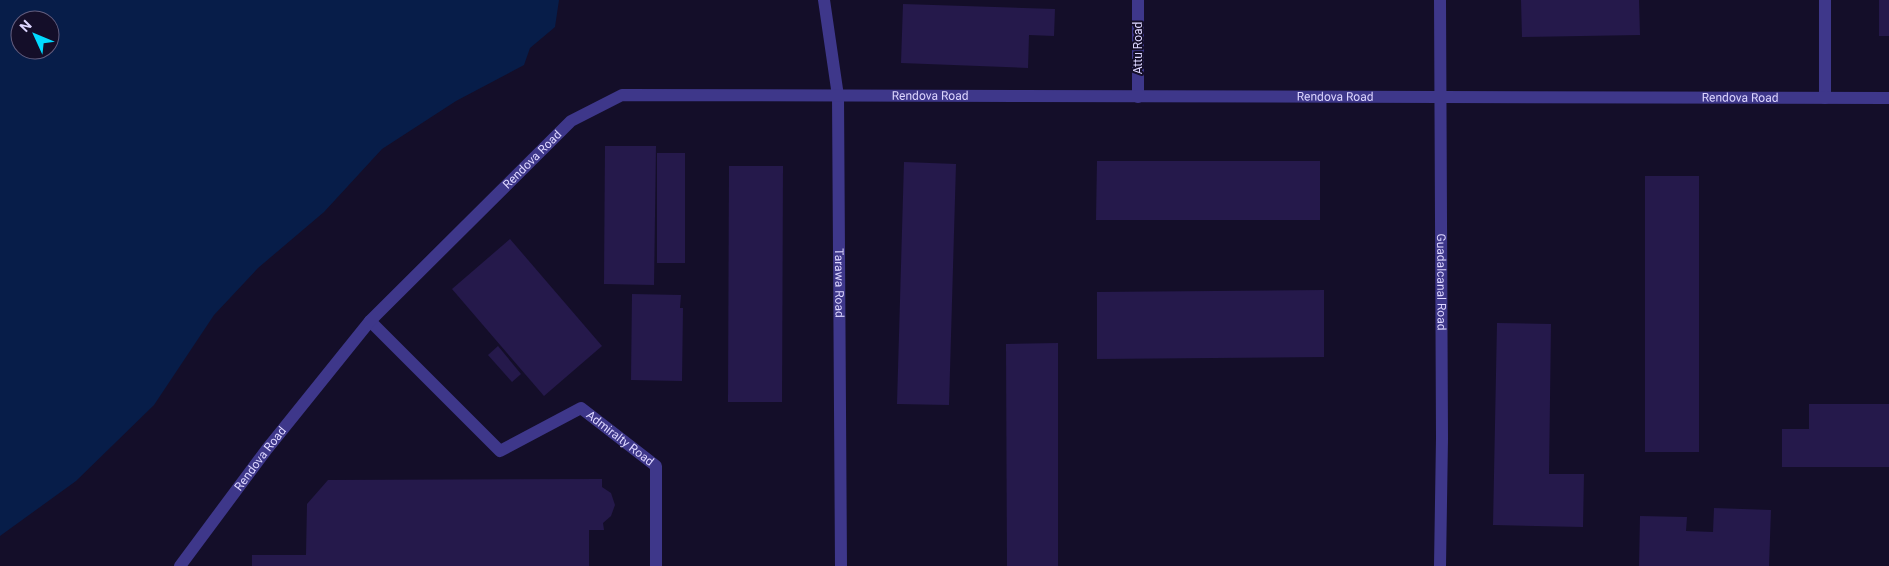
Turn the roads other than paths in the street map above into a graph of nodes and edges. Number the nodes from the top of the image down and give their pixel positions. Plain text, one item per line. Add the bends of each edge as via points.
1 (824, 0) edge
2 (1138, 0) edge
3 (1440, 0) edge
4 (1825, 0) edge
5 (838, 96) junction
6 (1138, 97) junction
7 (1440, 97) junction
8 (1826, 98) junction
9 (1889, 98) edge
10 (370, 321) junction
11 (180, 566) edge
12 (656, 566) edge
13 (841, 566) edge
14 (1440, 566) edge

1 - 5 street, Tarawa Road
2 - 6 street, Attu Road
3 - 7 street, Guadalcanal Road
4 - 8 street
5 - 6 street, Rendova Road
5 - 10 street, Rendova Road via 622,95 571,121
5 - 13 street, Tarawa Road
6 - 7 street, Rendova Road
7 - 8 street, Rendova Road
7 - 14 street, Guadalcanal Road
8 - 9 street, Rendova Road
10 - 11 street, Rendova Road via 267,449
10 - 12 street, Admiralty Road via 500,451 581,408 656,466

